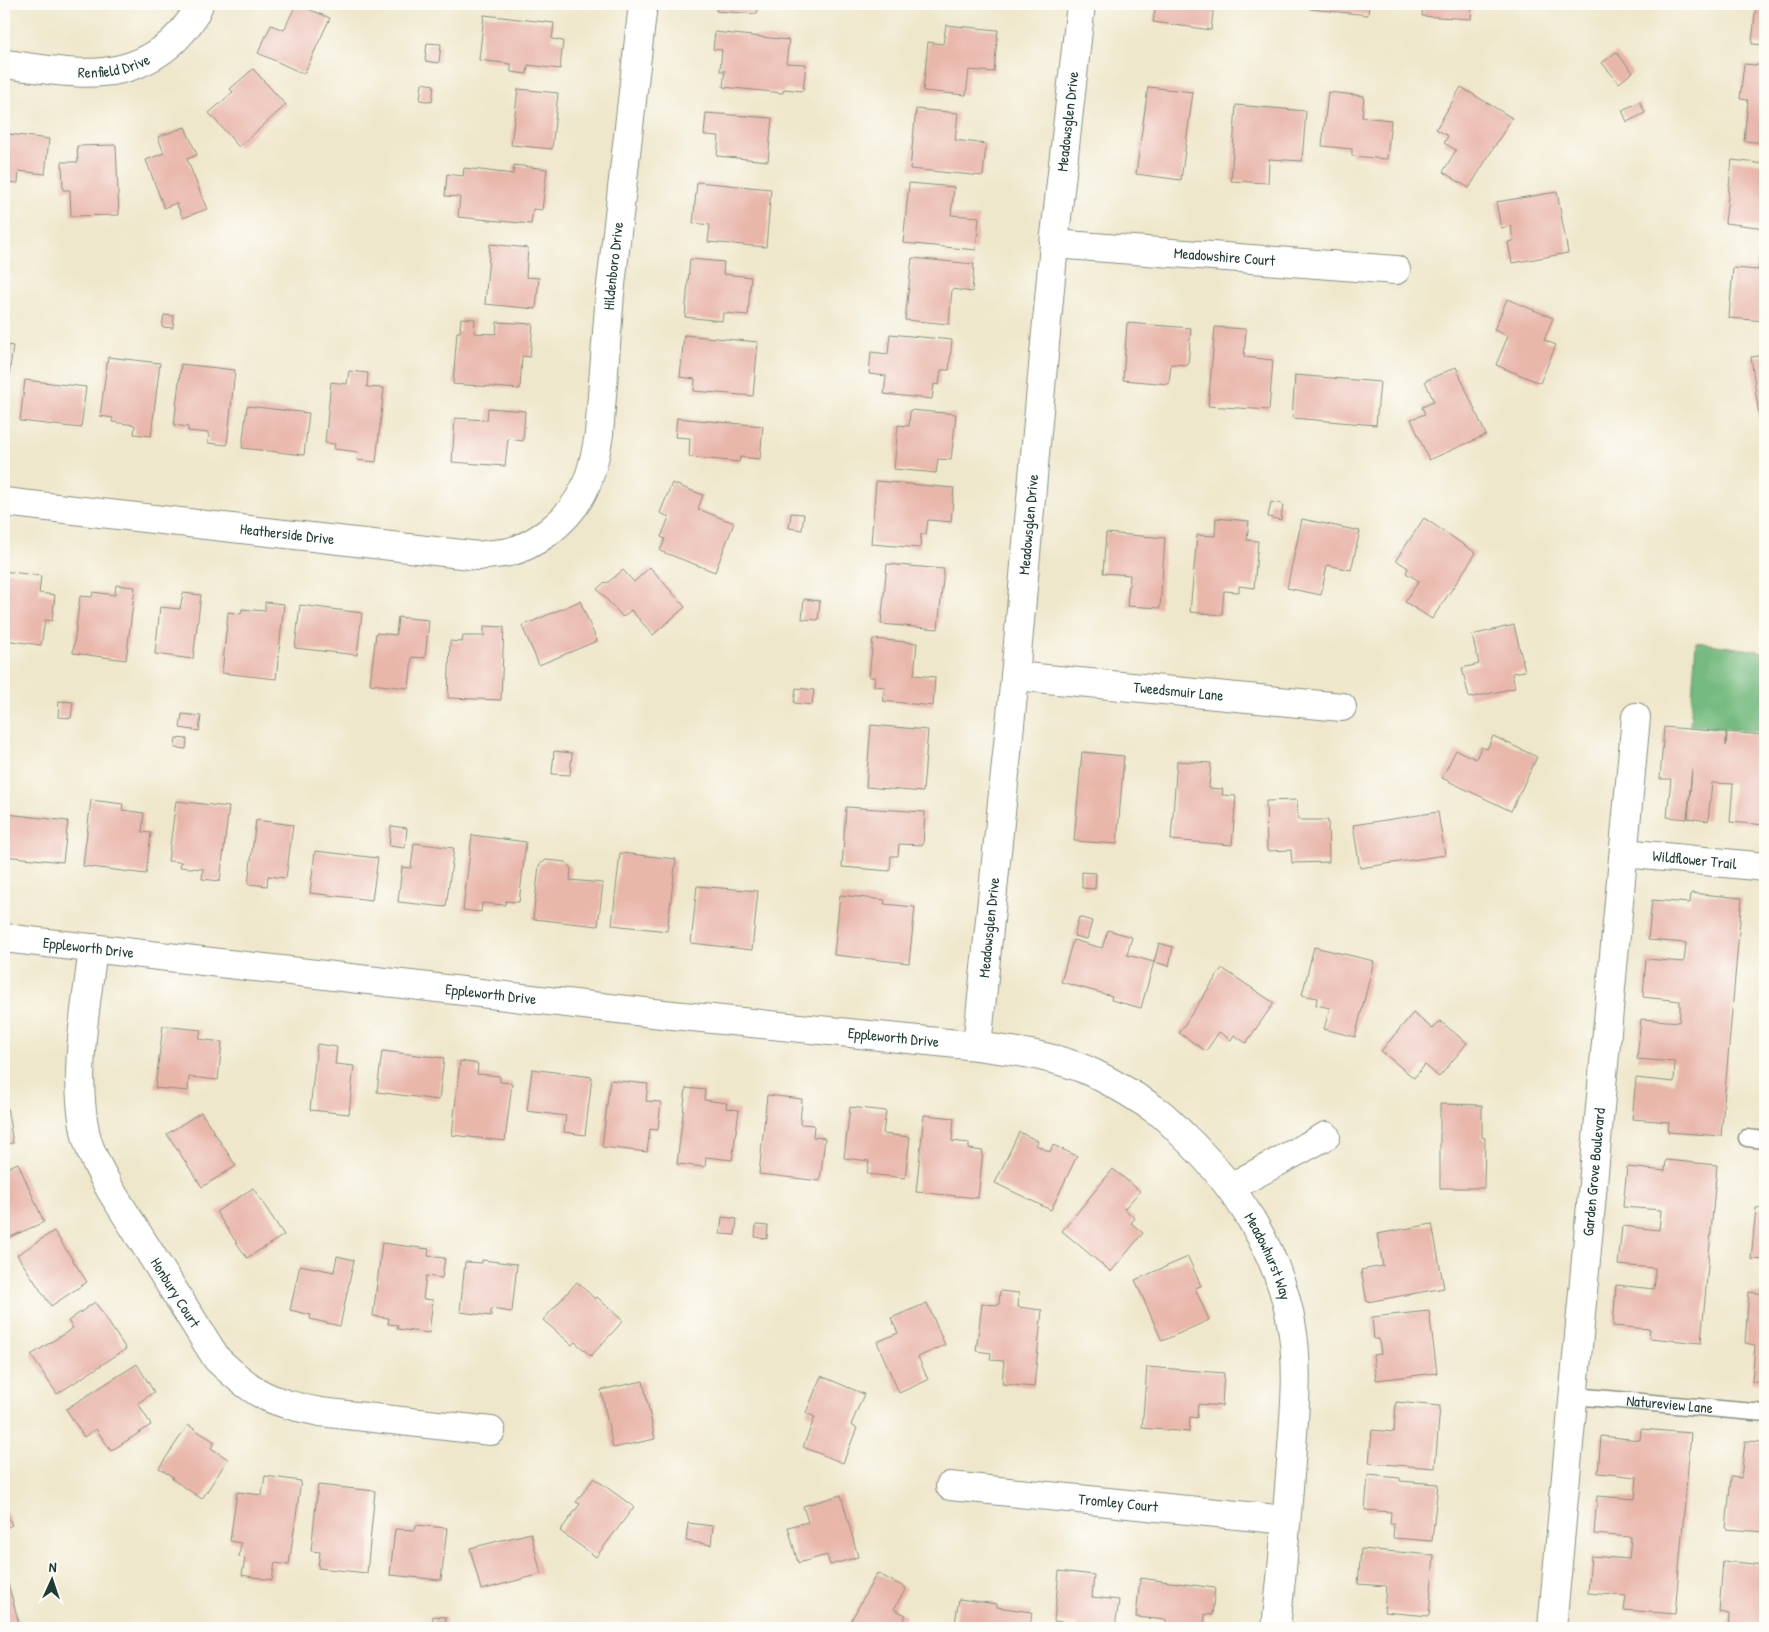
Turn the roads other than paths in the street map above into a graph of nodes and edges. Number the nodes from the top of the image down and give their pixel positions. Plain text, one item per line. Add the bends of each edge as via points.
1 (199, 4) edge
2 (643, 4) edge
3 (1081, 4) edge
4 (4, 64) edge
5 (1054, 244) junction
6 (1396, 270) dead end
7 (4, 502) edge
8 (563, 521) joint
9 (1015, 676) junction
10 (1342, 707) dead end
11 (1636, 717) dead end
12 (1624, 853) junction
13 (1765, 866) edge
14 (4, 938) edge
15 (93, 948) junction
16 (977, 1046) junction
17 (1326, 1136) dead end
18 (1747, 1138) dead end
19 (1765, 1140) edge
20 (1231, 1187) junction
21 (1574, 1396) junction
22 (1765, 1413) edge
23 (491, 1431) dead end
24 (950, 1486) dead end
25 (1286, 1520) junction
26 (1276, 1628) edge
27 (1552, 1628) edge

1 - 4 street, Renfield Drive via 197,12 178,36 158,53 131,67 105,72 76,72
2 - 8 street, Hildenboro Drive via 595,457 579,501
3 - 5 street, Meadowsglen Drive
5 - 6 street, Meadowshire Court
5 - 9 street, Meadowsglen Drive
7 - 8 street, Heatherside Drive via 478,556 510,552 537,540
9 - 10 street, Tweedsmuir Lane
9 - 16 street, Meadowsglen Drive
11 - 12 street, Garden Grove Boulevard
12 - 13 street, Wildflower Trail
12 - 21 street, Garden Grove Boulevard
14 - 15 street, Eppleworth Drive
15 - 16 street, Eppleworth Drive via 653,1013
15 - 23 street, Honbury Court via 80,1069 85,1132 111,1191 217,1359 263,1395 292,1406
16 - 20 street, Meadowhurst Way via 1019,1052 1094,1074 1162,1114
17 - 20 street
18 - 19 lane
20 - 25 street, Meadowhurst Way via 1268,1251 1291,1321 1296,1371
21 - 22 lane, Natureview Lane
21 - 27 street, Garden Grove Boulevard
24 - 25 street, Tromley Court
25 - 26 street, Meadowhurst Way

